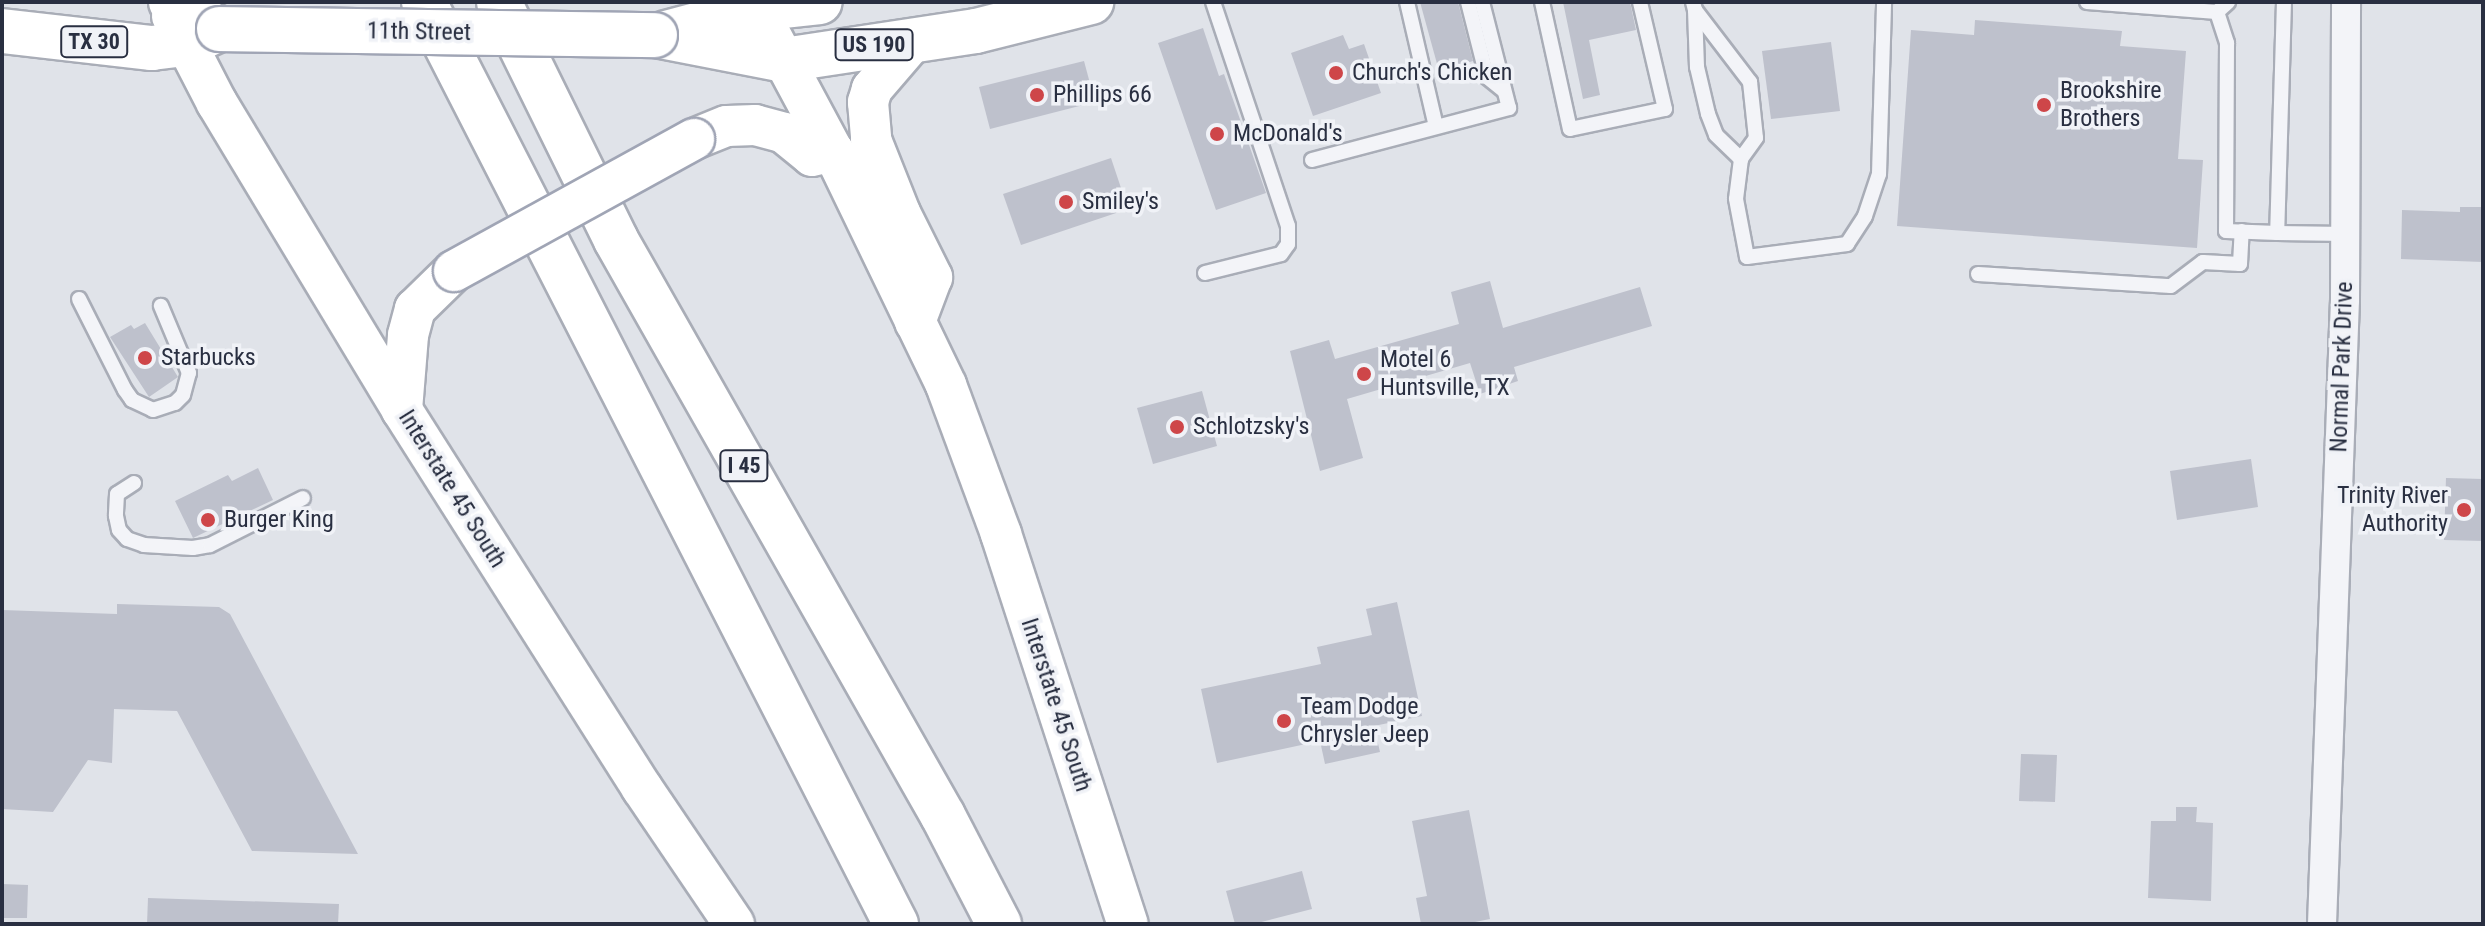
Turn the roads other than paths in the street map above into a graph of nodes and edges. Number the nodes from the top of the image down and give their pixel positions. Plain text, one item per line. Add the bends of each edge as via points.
1 (164, 2) edge
2 (171, 2) edge
3 (424, 2) edge
4 (499, 2) edge
5 (820, 2) edge
6 (1091, 2) edge
7 (1213, 2) edge
8 (1407, 2) edge
9 (1468, 2) edge
10 (1482, 2) edge
11 (1542, 2) edge
12 (1640, 2) edge
13 (1884, 2) edge
14 (2087, 2) edge
15 (2284, 2) edge
16 (2346, 2) edge
17 (2138, 4) edge
18 (755, 6) edge
19 (1694, 6) edge
20 (2222, 7) edge
21 (1039, 9) edge
22 (2, 31) edge
23 (655, 35) junction
24 (203, 37) junction
25 (914, 40) junction
26 (784, 60) junction
27 (1504, 91) junction
28 (1436, 127) junction
29 (833, 151) junction
30 (1741, 159) junction
31 (1312, 160) dead end
32 (2242, 231) junction
33 (2277, 233) junction
34 (2346, 234) junction
35 (1205, 273) dead end
36 (1978, 274) dead end
37 (79, 299) dead end
38 (161, 306) dead end
39 (915, 322) junction
40 (402, 410) junction
41 (134, 483) dead end
42 (303, 498) dead end
43 (734, 924) edge
44 (896, 924) edge
45 (1001, 924) edge
46 (1128, 924) edge
47 (2322, 924) edge

1 - 24 main road, Interstate 45 South
2 - 24 main road
3 - 44 main road
4 - 45 main road, I 45 via 616,240
5 - 18 main road, 11th Street / US 190
6 - 21 main road, 11th Street / US 190
7 - 35 lane via 1288,226 1288,244 1281,254
8 - 28 lane
9 - 27 lane via 1487,77
10 - 27 lane
11 - 12 lane via 1570,129 1665,109
13 - 30 lane via 1879,174 1865,216 1847,244 1747,257 1736,199
14 - 17 lane
15 - 33 lane
16 - 34 street, Normal Park Drive
17 - 20 lane
18 - 23 main road, 11th Street
18 - 26 main road, Interstate 45 South
19 - 30 lane via 1697,67 1708,114 1716,135
19 - 30 lane via 1750,82 1756,138
20 - 32 lane via 2227,43 2226,231
21 - 25 main road, 11th Street / US 190 via 976,31
22 - 24 main road, TX 30 via 152,48
23 - 24 main road, 11th Street / US 190, bridge
23 - 26 main road, 11th Street / US 190
24 - 40 main road, Interstate 45 South via 217,103
25 - 26 main road, 11th Street / US 190
25 - 39 main road via 872,89 868,102 871,140 932,277
26 - 29 main road, Interstate 45 South
27 - 28 lane via 1509,108
28 - 31 lane
29 - 39 main road, Interstate 45 South
29 - 40 main road, bridge via 812,156 784,133 755,125 727,126 454,271 415,309
32 - 33 lane
32 - 36 lane via 2240,264 2203,262 2171,286
33 - 34 lane
34 - 47 street, Normal Park Drive
37 - 38 lane via 125,390 132,400 153,410 175,403 188,384 186,361
39 - 46 main road, Interstate 45 South via 946,385 1001,534
40 - 43 main road, Interstate 45 South
41 - 42 lane via 117,494 116,516 127,539 144,545 210,545

